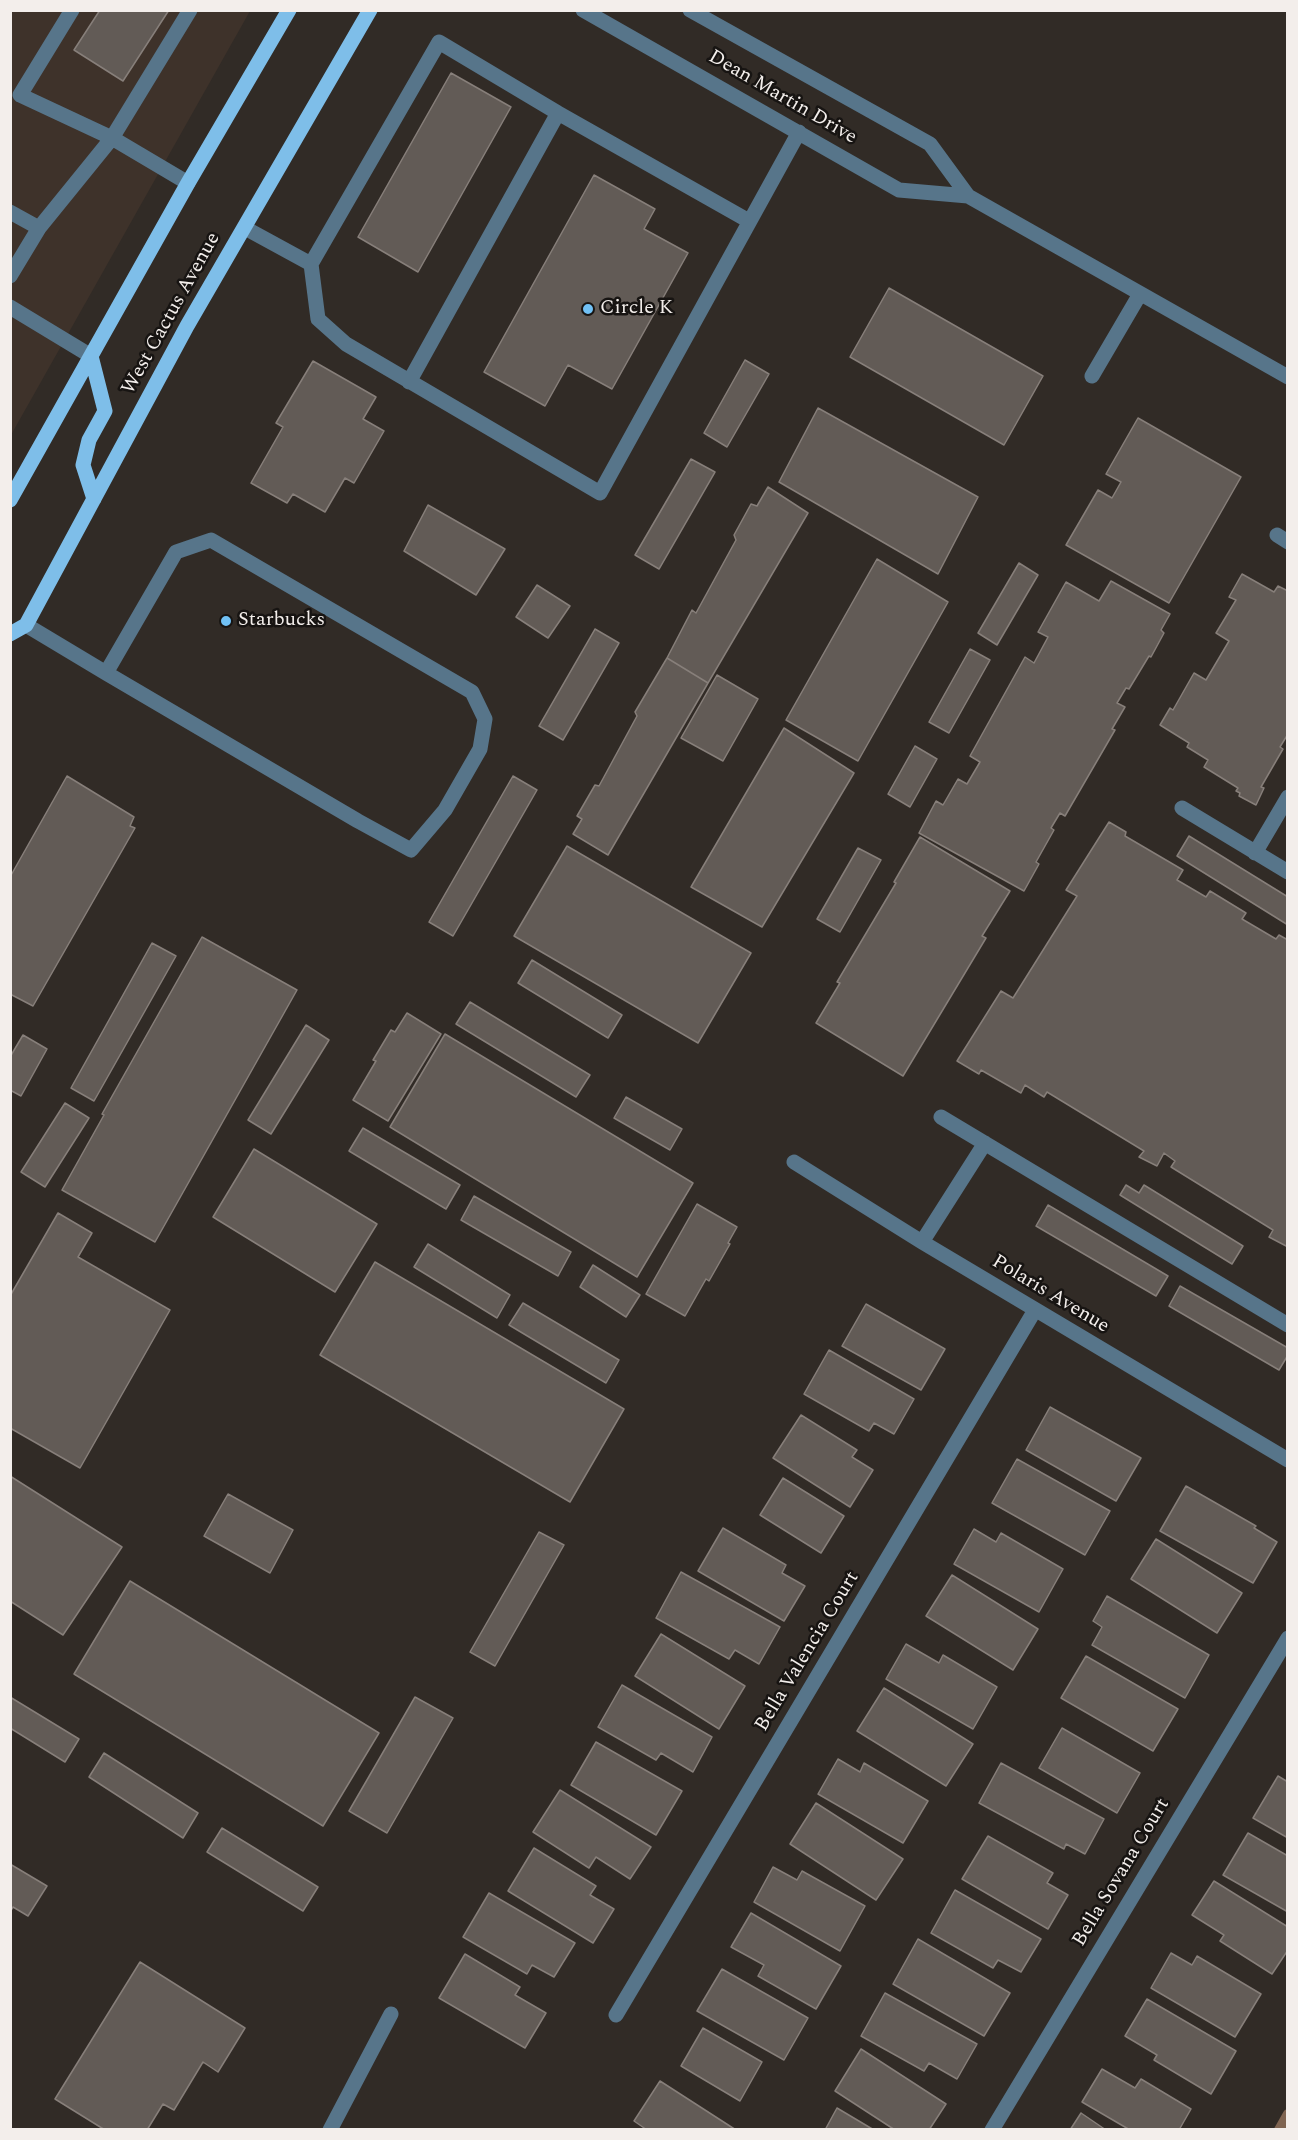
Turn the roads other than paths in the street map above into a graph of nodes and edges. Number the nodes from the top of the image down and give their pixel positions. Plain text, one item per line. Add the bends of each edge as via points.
1 (72, 10) edge
2 (190, 10) edge
3 (289, 10) edge
4 (370, 10) edge
5 (583, 10) edge
6 (690, 10) edge
7 (15, 92) edge
8 (558, 113) junction
9 (799, 132) junction
10 (112, 138) junction
11 (188, 183) junction
12 (968, 196) junction
13 (10, 212) edge
14 (749, 221) junction
15 (39, 228) junction
16 (245, 228) junction
17 (311, 264) junction
18 (10, 276) edge
19 (1140, 294) junction
20 (10, 307) edge
21 (91, 356) junction
22 (1092, 376) dead end
23 (1287, 377) edge
24 (409, 382) junction
25 (94, 499) junction
26 (10, 500) edge
27 (26, 625) junction
28 (10, 634) edge
29 (106, 673) junction
30 (1287, 797) edge
31 (1182, 808) dead end
32 (1255, 853) junction
33 (1287, 872) edge
34 (941, 1117) dead end
35 (985, 1143) junction
36 (794, 1162) dead end
37 (922, 1242) junction
38 (1035, 1310) junction
39 (1287, 1324) edge
40 (1287, 1460) edge
41 (1287, 1638) edge
42 (391, 2014) dead end
43 (616, 2014) dead end
44 (330, 2130) edge
45 (992, 2130) edge

1 - 7 street
2 - 10 street
3 - 11 main road
4 - 16 main road, West Cactus Avenue
5 - 9 street, Dean Martin Drive
6 - 12 street, Dean Martin Drive via 930,144
7 - 10 street
8 - 14 street
8 - 17 street via 439,42
8 - 24 street
9 - 12 street, Dean Martin Drive via 899,190
9 - 14 street
10 - 11 street
10 - 15 street
11 - 21 main road
12 - 19 street, Dean Martin Drive
13 - 15 street
14 - 24 street via 600,493
15 - 18 street
16 - 17 street
16 - 25 main road, West Cactus Avenue
17 - 24 street via 318,319 346,344
19 - 22 street
19 - 23 street, Dean Martin Drive
20 - 21 street
21 - 25 main road via 105,411 89,440 82,465
21 - 26 main road
25 - 27 main road, West Cactus Avenue
27 - 28 main road
27 - 29 street
29 - 29 street via 176,552 211,540 472,692 485,719 480,749 445,810 411,850
30 - 32 street
31 - 32 street
32 - 33 street
34 - 35 street
35 - 37 street
35 - 39 street
36 - 37 street, Polaris Avenue
37 - 38 street, Polaris Avenue
38 - 40 street, Polaris Avenue
38 - 43 street, Bella Valencia Court
41 - 45 street, Bella Sovana Court
42 - 44 street

